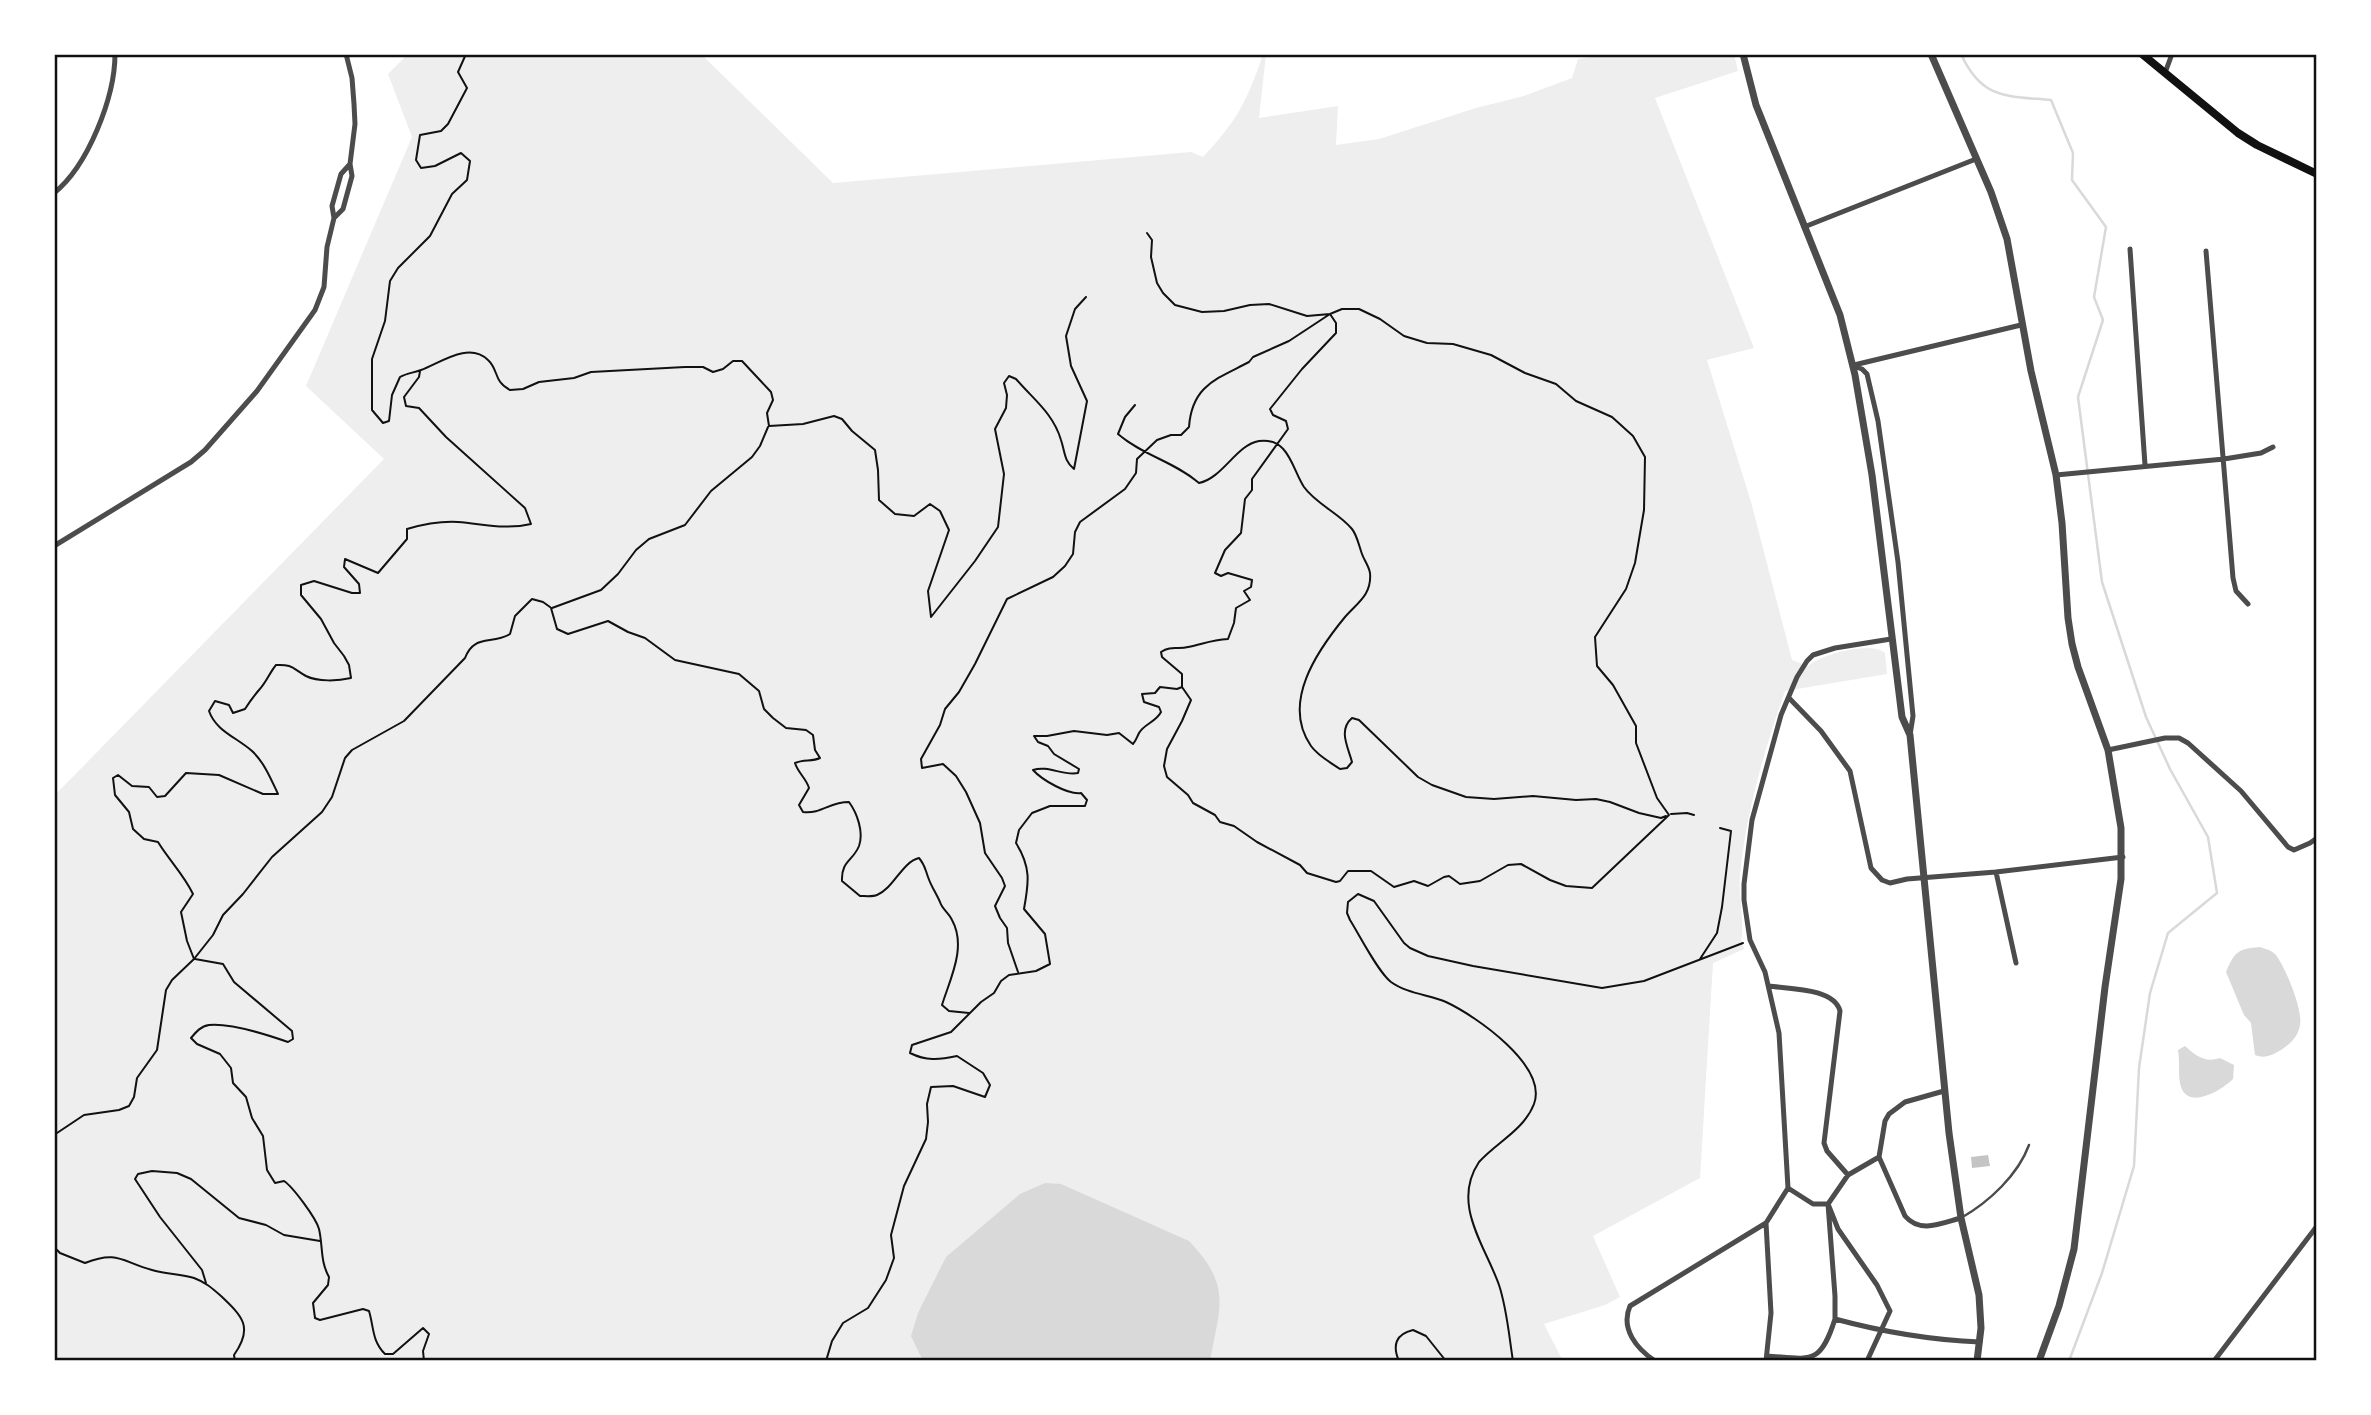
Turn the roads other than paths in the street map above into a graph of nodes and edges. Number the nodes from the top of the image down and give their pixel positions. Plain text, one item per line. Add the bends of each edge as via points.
1 (115, 54) edge
2 (346, 54) edge
3 (1743, 54) edge
4 (1931, 54) edge
5 (2142, 54) edge
6 (2172, 54) edge
7 (2165, 73) junction
8 (1976, 159) junction
9 (350, 164) junction
10 (2317, 174) edge
11 (54, 193) edge
12 (334, 218) junction
13 (1804, 227) junction
14 (2130, 249) dead end
15 (2206, 251) dead end
16 (2021, 325) junction
17 (1853, 366) junction
18 (2273, 447) dead end
19 (2224, 459) junction
20 (2146, 465) junction
21 (2056, 475) junction
22 (54, 546) edge
23 (2248, 604) dead end
24 (1891, 639) junction
25 (1789, 698) junction
26 (1910, 735) junction
27 (2108, 750) junction
28 (2317, 838) edge
29 (2123, 857) junction
30 (1996, 872) junction
31 (1923, 878) junction
32 (2015, 963) dead end
33 (1769, 986) junction
34 (1944, 1090) junction
35 (2029, 1145) dead end
36 (1878, 1157) junction
37 (1848, 1175) junction
38 (1788, 1188) junction
39 (1828, 1204) junction
40 (1961, 1218) junction
41 (1766, 1223) junction
42 (2317, 1226) edge
43 (1835, 1320) junction
44 (1881, 1331) junction
45 (1980, 1342) junction
46 (1766, 1358) edge
47 (1655, 1361) edge
48 (1867, 1361) edge
49 (1977, 1361) edge
50 (2039, 1361) edge
51 (2214, 1361) edge

1 - 11 street via 114,80 101,122 73,172
2 - 9 street via 355,124
3 - 13 street via 1756,105
4 - 8 street
5 - 7 main road
6 - 7 street
7 - 10 main road via 2256,145
8 - 13 street
8 - 16 street via 2007,239
9 - 12 street via 341,174 332,206
9 - 12 street via 352,176 343,209
12 - 22 street via 324,287 315,310 248,401 191,462
13 - 17 street via 1840,315
14 - 20 street
15 - 19 street
16 - 17 street
16 - 21 street
17 - 24 street
17 - 26 street via 1867,374 1878,421 1898,562 1913,716
18 - 19 street
19 - 20 street
19 - 23 street via 2233,578 2236,591
20 - 21 street
21 - 27 street via 2067,618 2078,667
24 - 25 street via 1813,655 1801,668
24 - 26 street via 1902,717
25 - 31 street via 1850,771 1876,875 1890,883
25 - 33 street via 1752,820 1744,884 1750,940
26 - 31 street
27 - 28 street via 2179,738 2241,791 2288,847 2300,848
27 - 29 street
29 - 30 street
29 - 50 street via 2074,1250
30 - 31 street
30 - 32 street
31 - 34 street
33 - 37 street via 1819,993 1839,1004 1824,1143
33 - 38 street via 1779,1032
34 - 36 street via 1905,1102 1889,1114
34 - 40 street
35 - 40 lane via 2012,1174 1989,1199
36 - 37 street
36 - 40 street via 1910,1223 1924,1227
37 - 39 street
38 - 39 street via 1813,1204
38 - 41 street
39 - 43 street
39 - 44 street via 1838,1229 1890,1311
40 - 45 street via 1979,1295
41 - 46 street via 1771,1303
41 - 47 street via 1630,1306 1631,1336 1642,1353
42 - 51 street
43 - 44 street
43 - 46 street via 1827,1343 1816,1354
44 - 45 street
44 - 48 street
45 - 49 street

